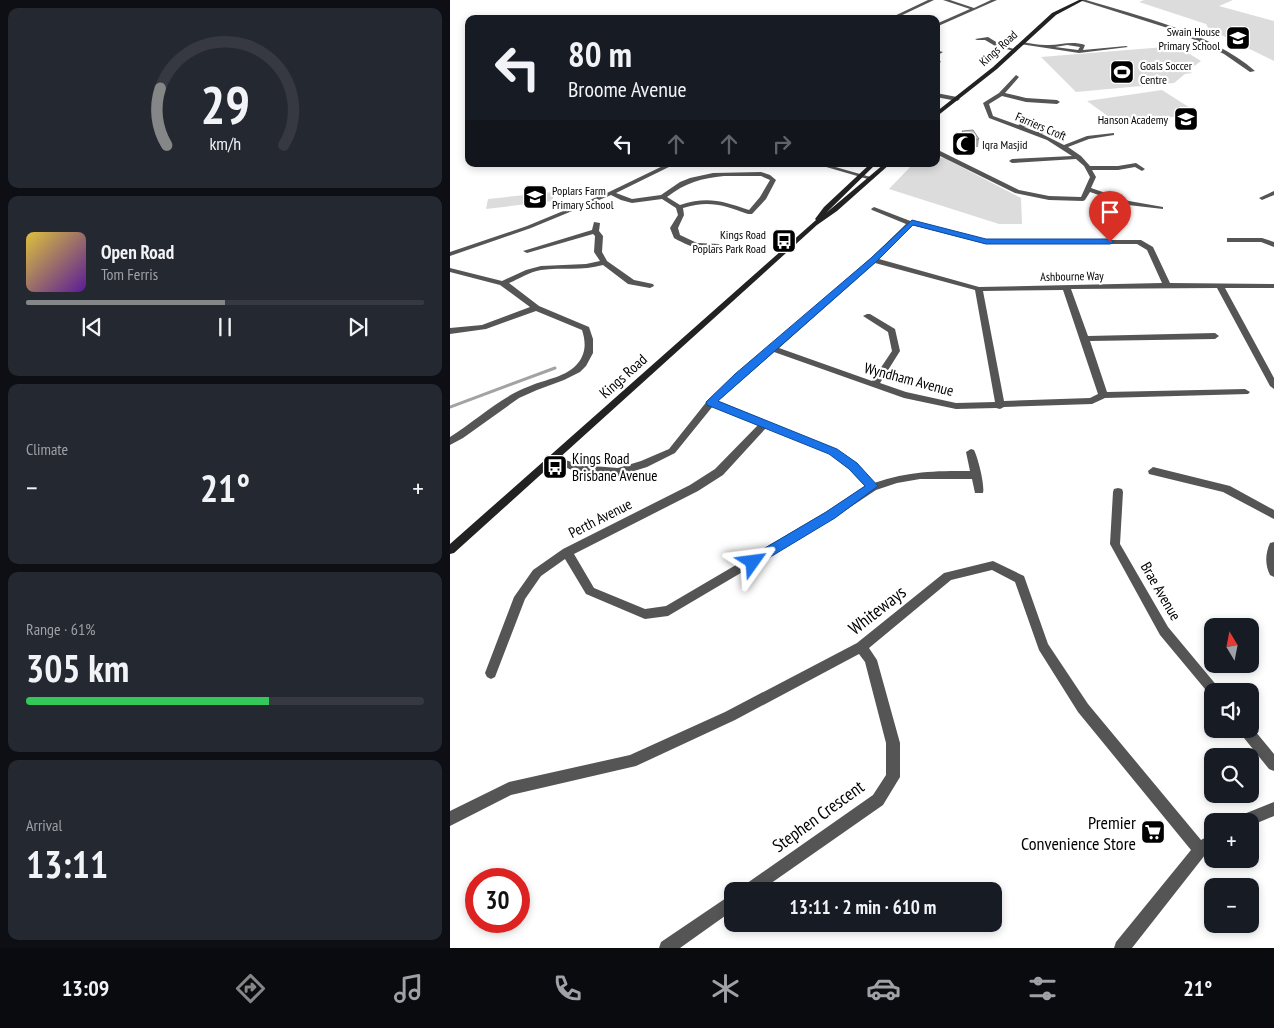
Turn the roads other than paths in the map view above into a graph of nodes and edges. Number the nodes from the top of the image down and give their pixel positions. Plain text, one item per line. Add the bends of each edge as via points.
1 (913, 0) edge
2 (932, 0) edge
3 (945, 0) edge
4 (995, 0) edge
5 (1081, 0) edge
6 (924, 4) junction
7 (974, 9) junction
8 (899, 15) edge
9 (940, 24) edge
10 (977, 39) dead end
11 (1022, 44) junction
12 (1126, 47) dead end
13 (1045, 48) junction
14 (1015, 50) junction
15 (1079, 52) junction
16 (1252, 71) dead end
17 (1016, 77) dead end
18 (1001, 94) junction
19 (940, 96) edge
20 (957, 99) junction
21 (1057, 102) dead end
22 (940, 112) edge
23 (1021, 124) dead end
24 (1112, 134) dead end
25 (1036, 135) junction
26 (1064, 147) junction
27 (940, 153) edge
28 (1079, 157) junction
29 (1012, 161) dead end
30 (666, 167) edge
31 (830, 167) edge
32 (869, 167) edge
33 (883, 167) edge
34 (1090, 168) junction
35 (1142, 169) dead end
36 (860, 175) junction
37 (870, 178) junction
38 (1089, 188) junction
39 (610, 193) junction
40 (1274, 193) edge
41 (663, 197) junction
42 (1262, 198) dead end
43 (679, 207) junction
44 (1161, 208) dead end
45 (874, 209) dead end
46 (596, 223) dead end
47 (912, 223) junction
48 (815, 224) junction
49 (595, 231) junction
50 (1230, 240) dead end
51 (1274, 245) edge
52 (716, 246) dead end
53 (527, 251) dead end
54 (450, 254) edge
55 (874, 260) junction
56 (604, 262) junction
57 (450, 270) edge
58 (503, 283) junction
59 (1167, 285) junction
60 (650, 286) dead end
61 (1220, 286) junction
62 (1274, 286) edge
63 (1066, 287) junction
64 (979, 289) junction
65 (536, 308) junction
66 (867, 316) dead end
67 (450, 330) edge
68 (1215, 336) dead end
69 (1085, 339) junction
70 (771, 348) junction
71 (874, 385) junction
72 (1274, 386) edge
73 (1245, 392) dead end
74 (1103, 395) junction
75 (711, 402) junction
76 (1000, 406) junction
77 (764, 425) junction
78 (450, 442) edge
79 (970, 452) dead end
80 (550, 458) junction
81 (1153, 471) dead end
82 (977, 475) junction
83 (872, 486) junction
84 (979, 490) dead end
85 (1118, 492) dead end
86 (1274, 515) edge
87 (452, 546) edge
88 (1274, 546) edge
89 (567, 552) junction
90 (1274, 572) edge
91 (861, 646) junction
92 (491, 673) dead end
93 (1207, 683) edge
94 (1252, 738) edge
95 (1274, 764) edge
96 (1274, 809) edge
97 (1259, 815) edge
98 (450, 819) edge
99 (1204, 844) edge
100 (1204, 848) edge
101 (761, 882) edge
102 (724, 908) edge
103 (667, 948) edge
104 (1122, 948) edge

1 - 6 street
2 - 6 street
3 - 7 street
4 - 7 street
5 - 11 street, Kings Road via 1058,8
5 - 16 street via 1176,29 1226,53
6 - 8 street
7 - 9 street
10 - 14 street via 986,38
11 - 13 street
11 - 14 street, Kings Road
12 - 15 street
13 - 15 street
13 - 15 street via 1072,43 1083,46
14 - 20 street, Kings Road
17 - 18 street, Farriers Croft
18 - 21 street
18 - 25 street, Farriers Croft via 986,103 991,117
19 - 20 street
20 - 22 street, Kings Road
23 - 25 street via 1036,126 1043,131
24 - 26 street via 1094,135
25 - 26 street, Farriers Croft
26 - 28 street, Farriers Croft
27 - 38 street via 1017,192 1049,198 1083,199
28 - 29 street
28 - 34 street, Farriers Croft
30 - 39 street
31 - 36 street
32 - 36 street, Kings Road
33 - 37 street, Kings Road
34 - 35 street via 1136,165
34 - 38 street
36 - 37 street
36 - 48 street, Kings Road via 826,208
37 - 48 street, Kings Road
38 - 44 street via 1128,203 1150,203
39 - 41 street via 632,201
39 - 54 street via 529,227
40 - 42 street
41 - 43 street
41 - 43 street via 677,185 706,176 726,173 764,175 773,180 765,197 750,213 711,200
43 - 52 street via 681,215 674,228 677,236 702,250
45 - 47 street
46 - 49 street
47 - 55 street
47 - 59 street via 986,242 1138,242 1150,249
48 - 80 street, Kings Road
49 - 53 street
49 - 56 street via 599,236 598,252
50 - 51 street via 1262,240
55 - 64 street, Ashbourne Way
55 - 70 street
56 - 58 street via 590,267 532,270
56 - 60 street via 631,282
57 - 58 street
58 - 65 street
59 - 61 street, Ashbourne Way
59 - 63 street, Ashbourne Way
61 - 62 street, Ashbourne Way
61 - 72 street
63 - 64 street, Ashbourne Way
63 - 69 street
64 - 76 street
65 - 67 street via 483,327
65 - 78 street via 586,329 590,342 587,356 565,377 527,390
66 - 71 street via 892,331 896,351
68 - 69 street
69 - 74 street
70 - 71 street, Wyndham Avenue
70 - 75 street
71 - 76 street, Wyndham Avenue via 956,406
73 - 74 street, Wyndham Avenue
74 - 76 street, Wyndham Avenue via 1092,401
75 - 77 street
75 - 80 street via 672,451 644,464 618,472 579,469
77 - 83 street via 833,452 853,466
77 - 89 street, Perth Avenue via 719,472 694,488
79 - 82 street
80 - 87 street, Kings Road
81 - 86 street via 1226,489
82 - 83 street via 920,475
82 - 84 street
83 - 89 street via 830,515 668,611 645,614 590,591
85 - 93 street, Brae Avenue via 1116,544 1164,631
88 - 90 street via 1271,565
89 - 92 street, Perth Avenue via 537,573 520,597
91 - 98 street, Whiteways via 730,716 630,761 509,789
91 - 99 street, Whiteways via 948,576 993,565 1020,579 1043,646 1083,708
91 - 101 street, Stephen Crescent via 871,660 893,743 893,777 878,800
94 - 95 street
96 - 97 street
100 - 104 street
102 - 103 street

